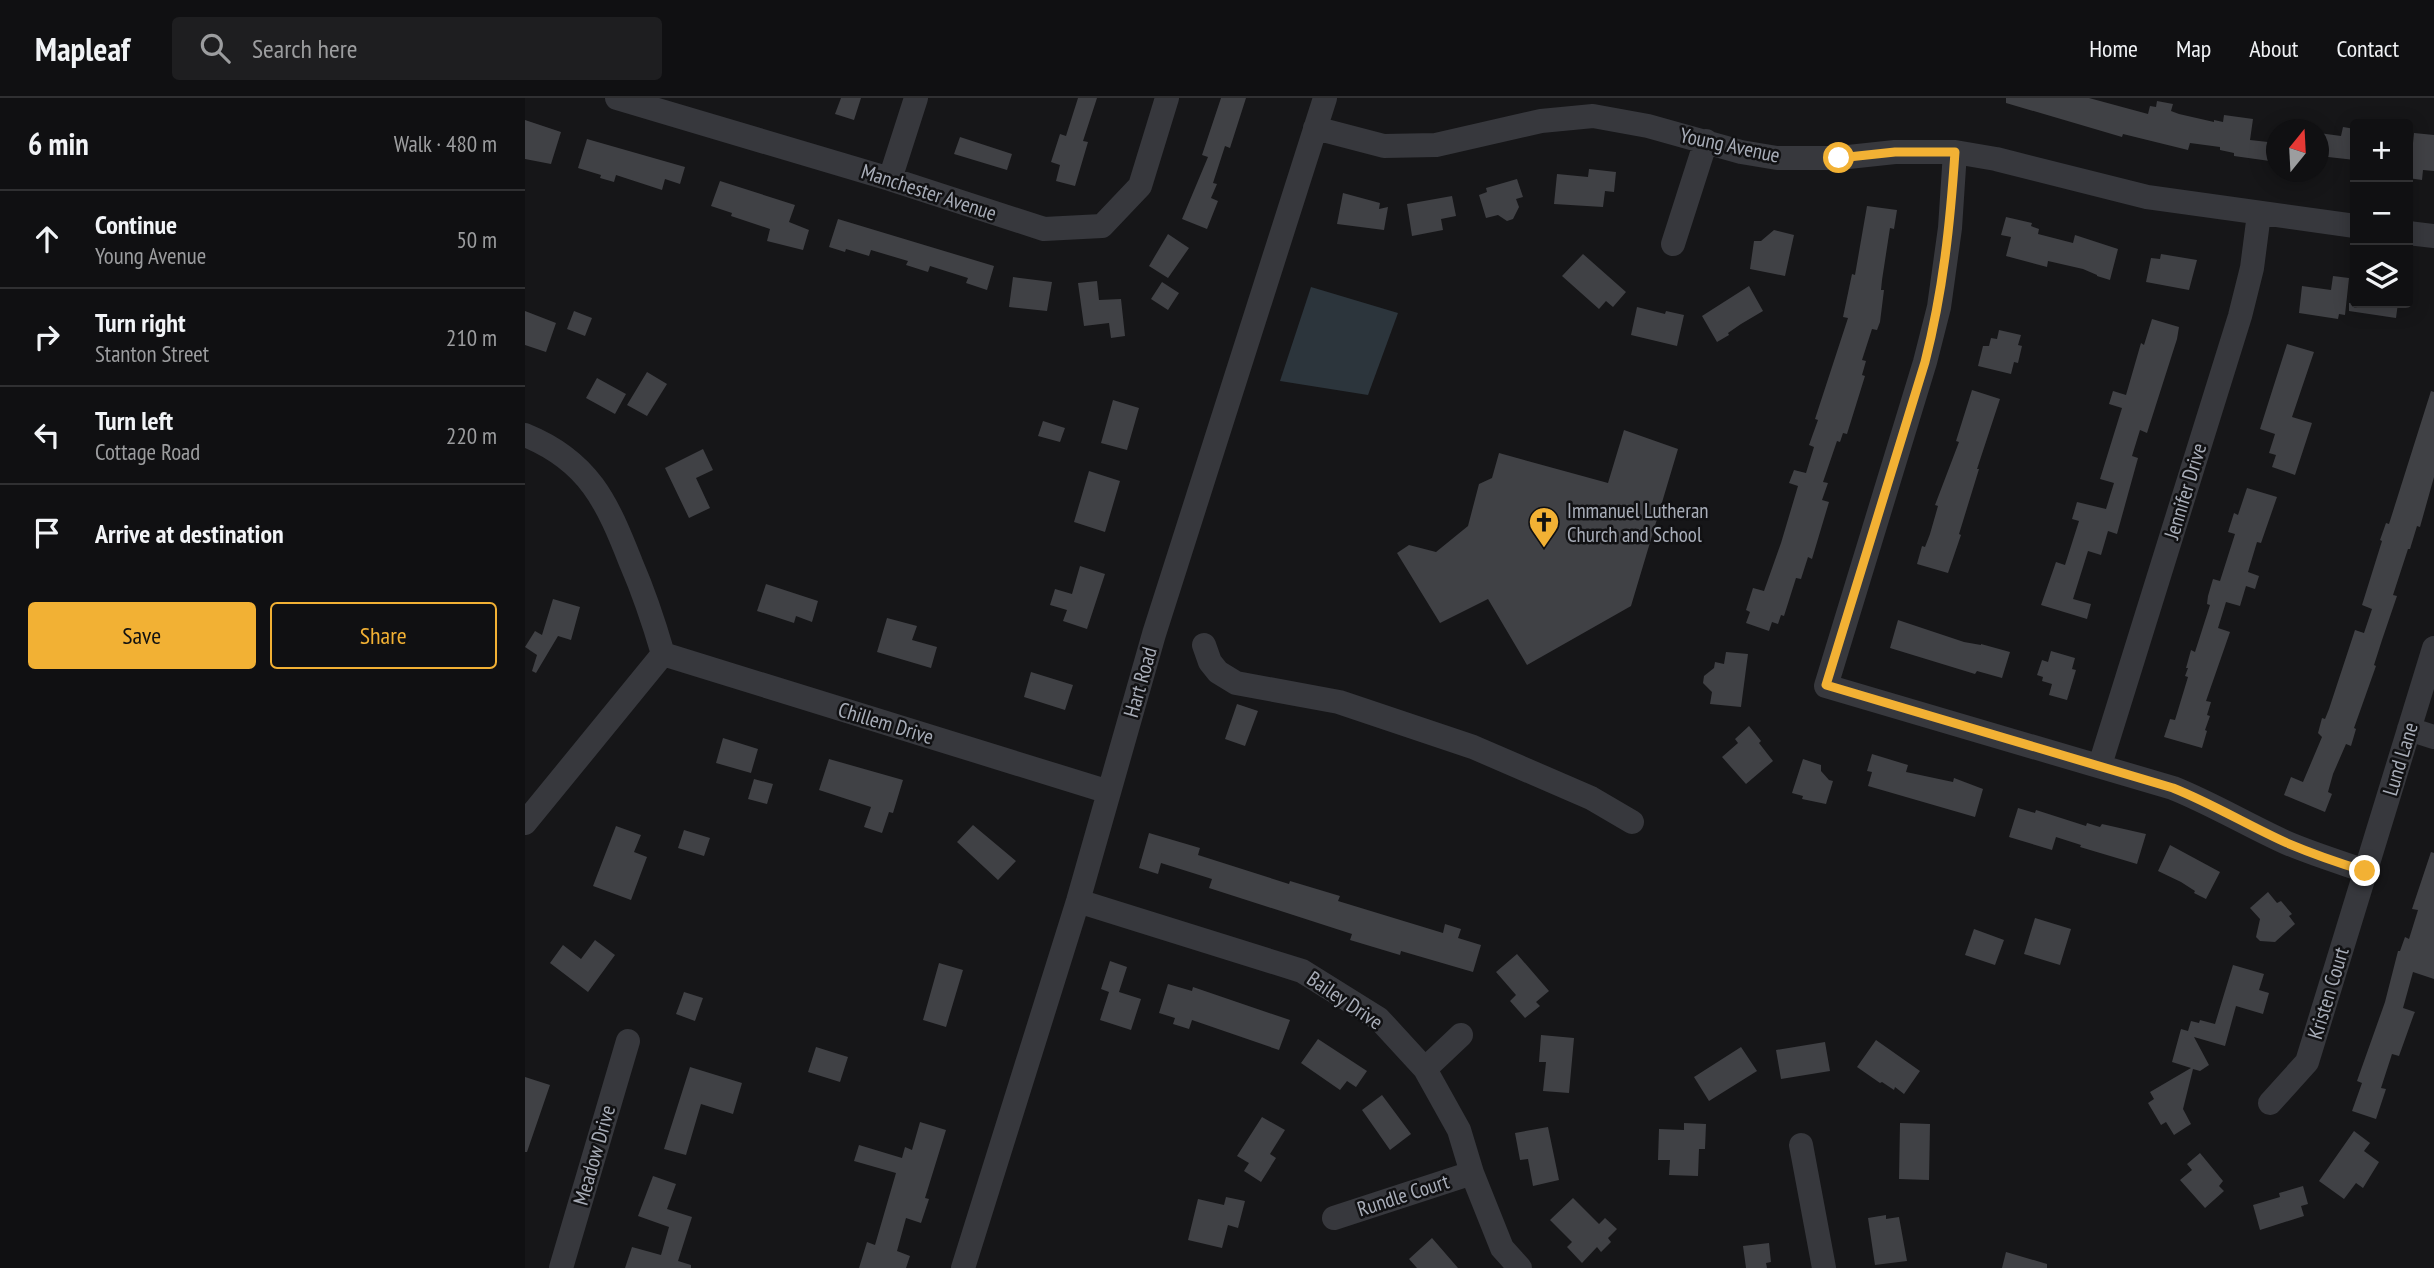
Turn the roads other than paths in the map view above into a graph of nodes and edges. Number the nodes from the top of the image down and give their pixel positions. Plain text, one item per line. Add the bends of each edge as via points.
1 (617, 98) edge
2 (916, 98) edge
3 (1167, 98) edge
4 (1325, 98) edge
5 (1315, 128) junction
6 (1706, 141) junction
7 (1955, 152) junction
8 (890, 179) junction
9 (2259, 214) junction
10 (2350, 225) edge
11 (2413, 234) edge
12 (2434, 236) edge
13 (1672, 244) dead end
14 (525, 435) edge
15 (1205, 645) dead end
16 (2434, 648) edge
17 (663, 654) junction
18 (2409, 729) junction
19 (2434, 737) edge
20 (2099, 765) junction
21 (1109, 792) junction
22 (525, 822) edge
23 (1632, 822) dead end
24 (2365, 871) junction
25 (1078, 901) junction
26 (1461, 1035) dead end
27 (628, 1041) dead end
28 (1425, 1069) junction
29 (2270, 1102) dead end
30 (1801, 1145) dead end
31 (1472, 1173) junction
32 (1334, 1218) dead end
33 (561, 1268) edge
34 (963, 1268) edge
35 (1520, 1268) edge
36 (1824, 1268) edge

1 - 8 street, Manchester Avenue
2 - 8 street
3 - 8 street, Manchester Avenue via 1140,186 1102,226 1044,229
4 - 5 street, Hart Road
5 - 6 street, Young Avenue via 1384,146 1436,145 1541,121 1593,116
5 - 21 street, Hart Road via 1154,634
6 - 7 street, Young Avenue via 1777,158
6 - 13 street
7 - 9 street, Young Avenue via 2147,197
7 - 20 street via 1939,307 1826,685
9 - 10 street, Young Avenue
9 - 20 street, Jennifer Drive via 2240,316
11 - 12 street
14 - 17 street via 558,451 589,479 612,513
15 - 23 street via 1218,672 1236,683 1339,702 1473,747 1591,798
16 - 18 street, Lund Lane
17 - 21 street, Chillem Drive
17 - 22 street
18 - 19 street
18 - 24 street, Lund Lane
20 - 24 street via 2210,802 2285,842
21 - 25 street, Hart Road
24 - 29 street, Kristen Court via 2307,1062
25 - 28 street, Bailey Drive via 1302,971 1379,1019
25 - 34 street, Hart Road
26 - 28 street
27 - 33 street, Meadow Drive
28 - 31 street, Bailey Drive via 1459,1130
30 - 36 street
31 - 32 street, Rundle Court
31 - 35 street, Bailey Drive via 1502,1248

